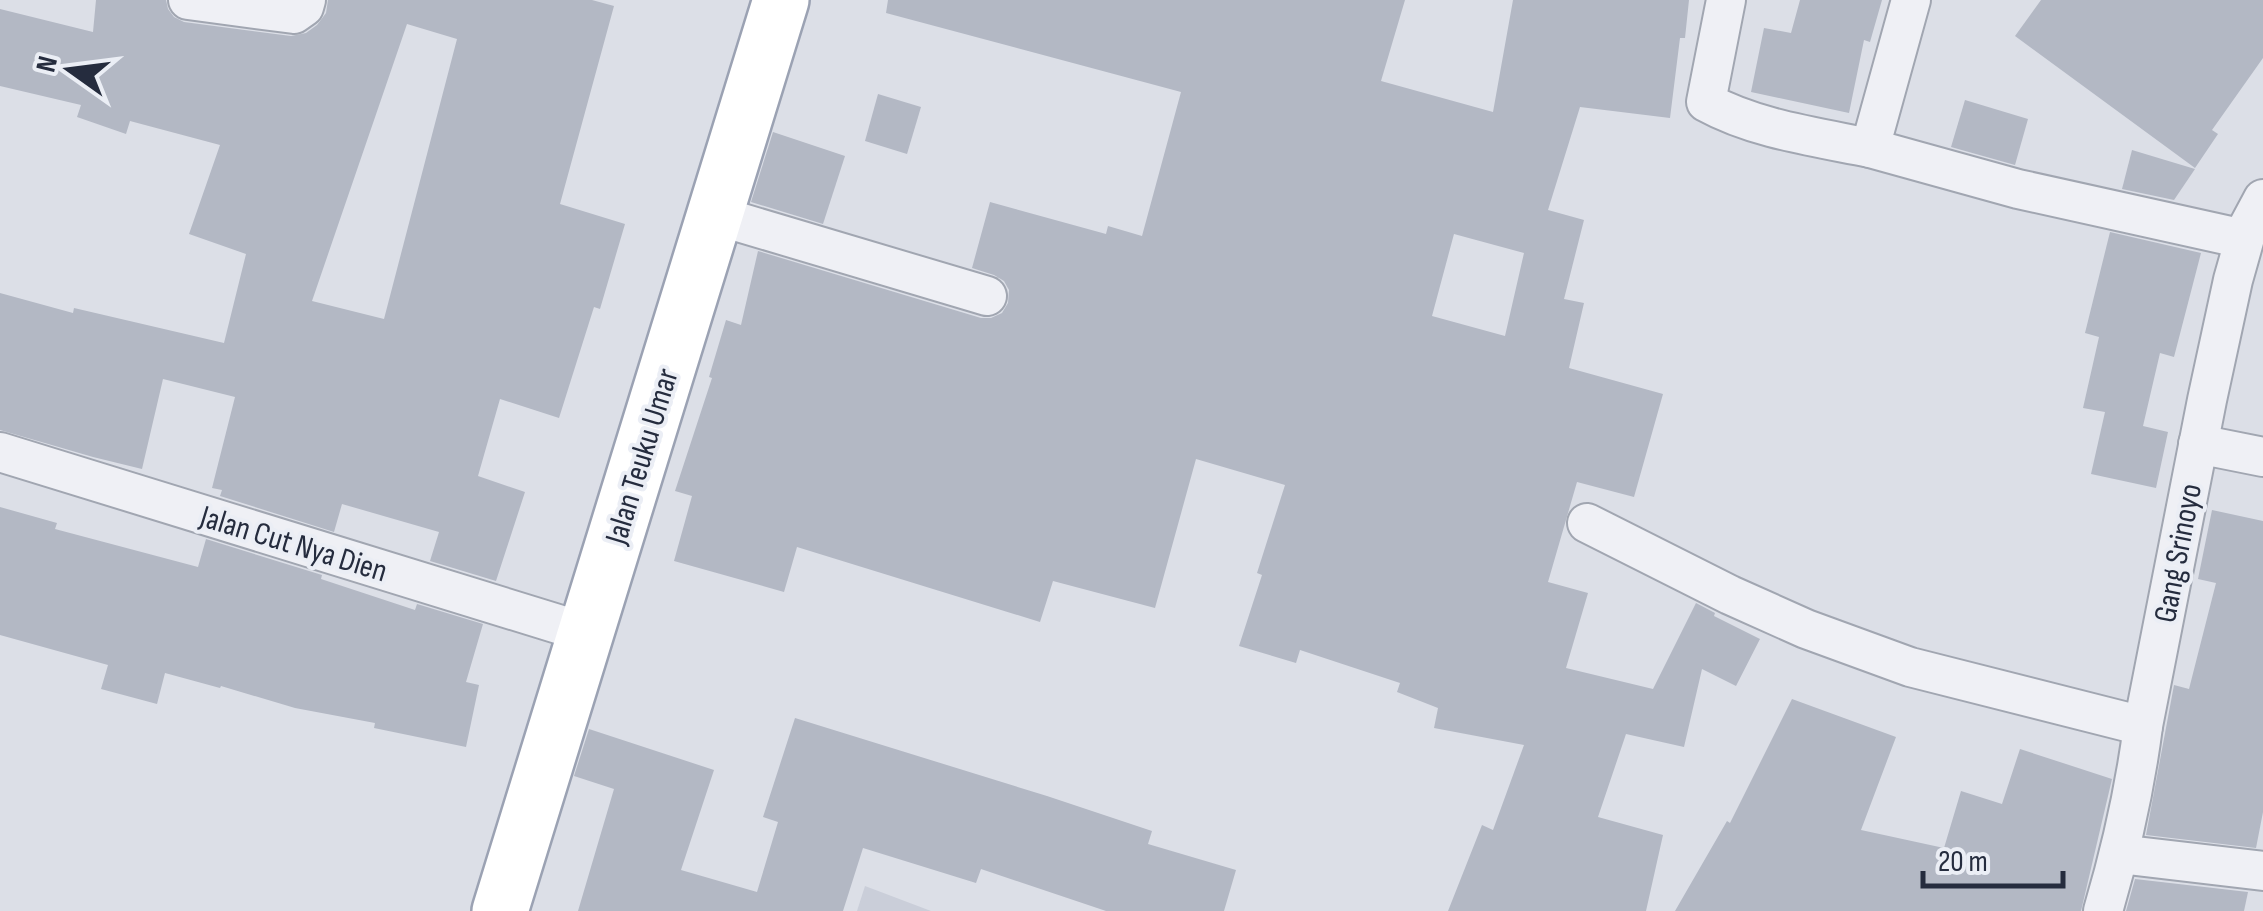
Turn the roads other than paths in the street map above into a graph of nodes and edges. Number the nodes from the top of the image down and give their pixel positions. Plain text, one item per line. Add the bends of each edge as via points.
1 (188, 0) edge
2 (306, 0) edge
3 (782, 0) edge
4 (1726, 0) edge
5 (1911, 0) edge
6 (1870, 148) junction
7 (716, 215) junction
8 (2254, 224) edge
9 (987, 296) dead end
10 (2198, 444) junction
11 (0, 452) edge
12 (2263, 457) edge
13 (1587, 524) dead end
14 (587, 633) junction
15 (2143, 726) junction
16 (2119, 854) junction
17 (2263, 871) edge
18 (500, 911) edge
19 (2103, 911) edge

1 - 2 street via 294,14
3 - 7 main road, Jalan Teuku Umar
4 - 6 street via 1706,102 1727,114
5 - 6 street
6 - 8 street via 2018,189
7 - 9 street
7 - 14 main road, Jalan Teuku Umar
8 - 10 street, Gang Srinoyo via 2233,280
10 - 12 street
10 - 15 street, Gang Srinoyo
11 - 14 street, Jalan Cut Nya Dien
13 - 15 street via 1806,630 1910,667
14 - 18 main road, Jalan Teuku Umar
15 - 16 street, Gang Srinoyo
16 - 17 street
16 - 19 street, Gang Srinoyo

